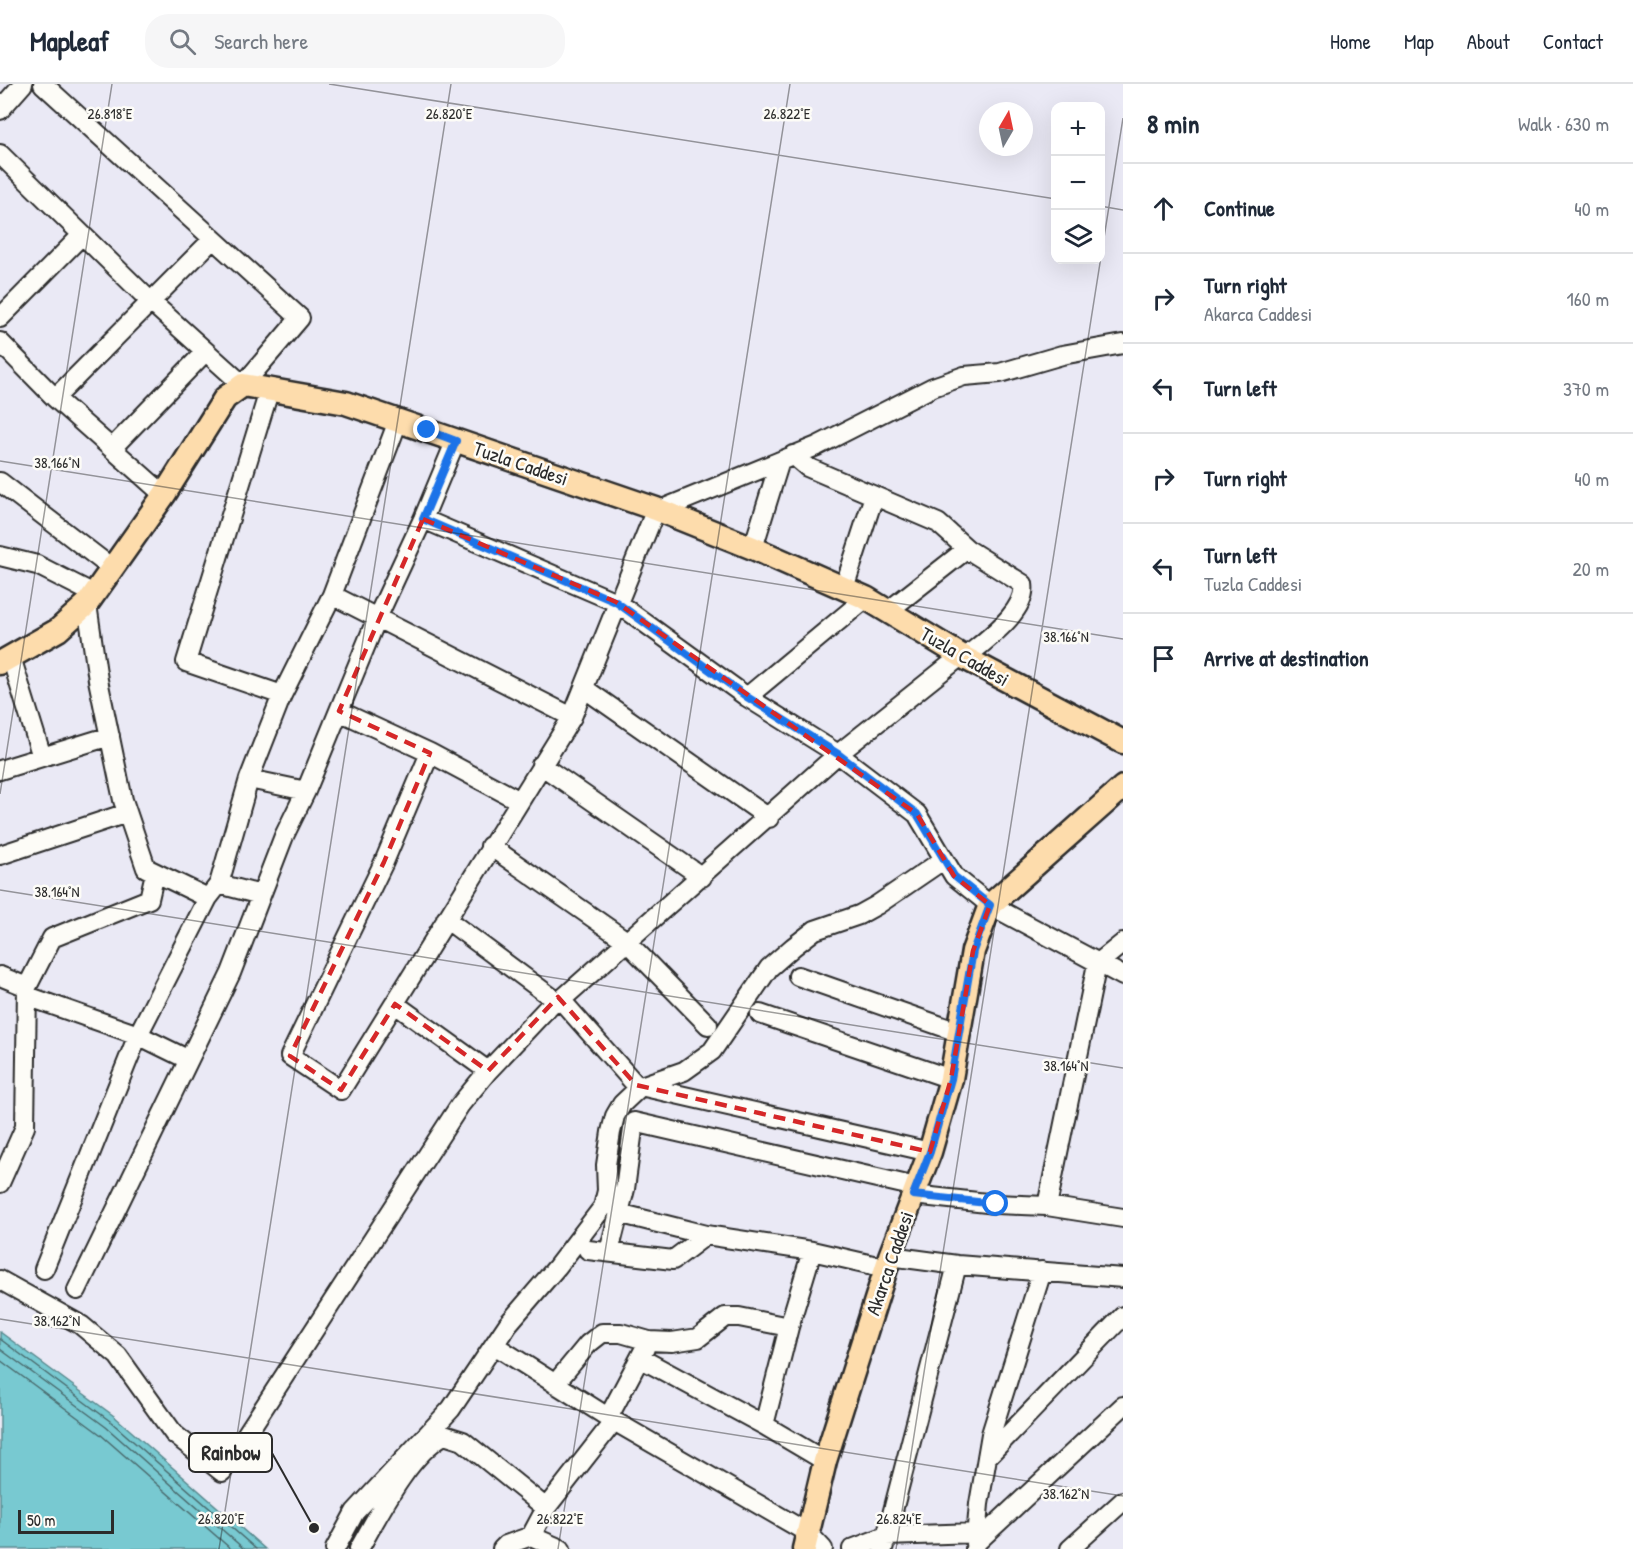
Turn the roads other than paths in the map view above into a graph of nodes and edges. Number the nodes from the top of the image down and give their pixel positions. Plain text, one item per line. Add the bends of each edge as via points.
1 (23, 84) edge
2 (43, 84) edge
3 (0, 110) edge
4 (4, 168) edge
5 (82, 235) junction
6 (213, 239) junction
7 (150, 301) junction
8 (0, 318) edge
9 (0, 342) edge
10 (1123, 344) edge
11 (205, 352) junction
12 (243, 385) junction
13 (270, 388) junction
14 (55, 398) junction
15 (398, 421) junction
16 (456, 441) junction
17 (112, 448) junction
18 (787, 458) junction
19 (2, 489) edge
20 (164, 495) junction
21 (874, 496) junction
22 (658, 510) junction
23 (423, 519) junction
24 (753, 548) junction
25 (967, 549) junction
26 (0, 556) edge
27 (113, 569) junction
28 (844, 588) junction
29 (332, 595) junction
30 (866, 598) junction
31 (91, 599) junction
32 (616, 602) junction
33 (888, 611) junction
34 (377, 618) junction
35 (963, 657) junction
36 (5, 660) edge
37 (585, 689) junction
38 (282, 695) junction
39 (747, 697) junction
40 (339, 711) junction
41 (572, 717) junction
42 (110, 736) junction
43 (1123, 742) edge
44 (430, 753) junction
45 (838, 754) junction
46 (42, 757) junction
47 (541, 765) junction
48 (0, 770) edge
49 (249, 779) junction
50 (1123, 787) edge
51 (306, 791) junction
52 (518, 800) junction
53 (127, 813) junction
54 (769, 818) junction
55 (490, 846) junction
56 (0, 855) edge
57 (943, 860) junction
58 (155, 873) junction
59 (702, 877) junction
60 (213, 891) junction
61 (261, 895) junction
62 (990, 905) junction
63 (446, 919) junction
64 (625, 940) junction
65 (1123, 943) edge
66 (1097, 964) junction
67 (798, 975) dead end
68 (0, 976) edge
69 (1123, 976) edge
70 (27, 992) junction
71 (558, 1000) junction
72 (395, 1004) junction
73 (760, 1014) dead end
74 (708, 1025) dead end
75 (958, 1032) junction
76 (138, 1035) junction
77 (188, 1059) junction
78 (488, 1071) junction
79 (951, 1079) junction
80 (641, 1086) junction
81 (930, 1152) junction
82 (0, 1184) edge
83 (914, 1191) junction
84 (1047, 1206) junction
85 (618, 1213) junction
86 (1123, 1218) edge
87 (706, 1235) junction
88 (588, 1250) dead end
89 (812, 1251) junction
90 (609, 1252) junction
91 (888, 1262) junction
92 (957, 1265) junction
93 (44, 1269) dead end
94 (1042, 1271) junction
95 (1123, 1278) edge
96 (0, 1280) edge
97 (76, 1290) dead end
98 (1123, 1316) edge
99 (789, 1327) junction
100 (649, 1341) junction
101 (502, 1350) dead end
102 (640, 1358) junction
103 (555, 1384) junction
104 (1123, 1406) edge
105 (611, 1420) junction
106 (764, 1425) junction
107 (987, 1457) junction
108 (825, 1461) junction
109 (1123, 1501) edge
110 (546, 1508) junction
111 (531, 1536) junction
112 (884, 1542) edge
113 (976, 1542) edge
114 (812, 1544) edge
115 (335, 1549) edge
116 (359, 1549) edge
117 (502, 1549) edge
118 (561, 1549) edge
119 (852, 1549) edge
120 (1070, 1549) edge

1 - 3 street
2 - 6 street
4 - 5 street
5 - 7 street
5 - 8 street
6 - 7 street
6 - 12 street via 300,318
7 - 11 street
7 - 14 street
9 - 14 street
10 - 18 street via 1062,355 1008,371 964,376 933,387
11 - 12 street
11 - 17 street
12 - 13 main road, Tuzla Caddesi
12 - 20 main road via 225,398
13 - 15 main road, Tuzla Caddesi via 346,403
13 - 38 street via 186,662
14 - 17 street
15 - 16 main road, Tuzla Caddesi
15 - 29 street
16 - 22 main road, Tuzla Caddesi
16 - 23 street
17 - 20 street
18 - 21 street
18 - 22 street
18 - 24 street
19 - 27 street
20 - 27 main road
21 - 25 street via 938,523
21 - 28 street
22 - 24 main road, Tuzla Caddesi
22 - 32 street
23 - 32 street
23 - 34 street
24 - 28 main road, Tuzla Caddesi
25 - 33 street
25 - 35 street via 1014,577 1023,584 1024,592 1016,611
26 - 31 street via 37,565
27 - 31 main road
28 - 30 main road, Tuzla Caddesi
29 - 34 street
29 - 38 street
30 - 33 main road, Tuzla Caddesi
30 - 39 street
31 - 36 main road via 58,630
31 - 42 street via 98,680
32 - 37 street
32 - 39 street
33 - 35 main road, Tuzla Caddesi
34 - 40 street
34 - 41 street
35 - 43 main road, Tuzla Caddesi
35 - 45 street
36 - 46 street
37 - 41 street
37 - 54 street
38 - 49 street
39 - 45 street
40 - 44 street
40 - 51 street
41 - 47 street
42 - 46 street
42 - 53 street
44 - 52 street
44 - 72 street via 384,862 290,1056 341,1090
45 - 54 street
45 - 57 street via 917,814
46 - 48 street
47 - 52 street
47 - 59 street
49 - 51 street
49 - 60 street
50 - 62 main road, Akarca Caddesi
51 - 61 street
52 - 55 street
53 - 56 street
53 - 58 street via 146,868
54 - 59 street
55 - 63 street
55 - 64 street
57 - 62 street via 954,876
57 - 80 street via 859,915 815,930 769,968 712,1052 684,1071
58 - 60 street
58 - 70 street via 149,899 52,939
59 - 64 street
60 - 61 street
60 - 76 street
61 - 77 street via 231,973
62 - 66 street
62 - 75 main road, Akarca Caddesi via 973,951
63 - 71 street
63 - 72 street
64 - 71 street
64 - 74 street
65 - 66 street
66 - 69 street
66 - 84 street
67 - 75 street
68 - 70 street
70 - 76 street
70 - 82 street via 25,1127
71 - 78 street
71 - 80 street
72 - 78 street
73 - 79 street
75 - 79 main road, Akarca Caddesi
76 - 77 street
76 - 93 street
77 - 97 street
78 - 96 street via 460,1105 222,1472 174,1434 118,1356 81,1325
79 - 81 main road, Akarca Caddesi
80 - 81 street
80 - 115 street via 621,1104 615,1116 603,1207 508,1324 451,1408 355,1512
81 - 83 main road, Akarca Caddesi
83 - 84 street via 996,1204
83 - 85 street via 634,1122
83 - 91 main road, Akarca Caddesi
84 - 86 street
85 - 87 street
85 - 90 street
87 - 89 street
87 - 90 street via 673,1260
88 - 90 street
89 - 91 street
89 - 99 street
91 - 92 street
91 - 108 main road, Akarca Caddesi
92 - 94 street
92 - 112 street
94 - 95 street
94 - 107 street
98 - 107 street
99 - 100 street via 725,1317 698,1338
99 - 106 street
100 - 102 street
100 - 103 street via 621,1333 602,1333
101 - 103 street
102 - 105 street
102 - 106 street
103 - 105 street
104 - 113 street
105 - 110 street
105 - 114 street
106 - 108 street
107 - 113 street
108 - 114 main road, Akarca Caddesi
109 - 120 street
110 - 111 street
110 - 116 street via 463,1441 444,1435 415,1460
111 - 117 street
111 - 118 street
112 - 113 street
112 - 119 street

